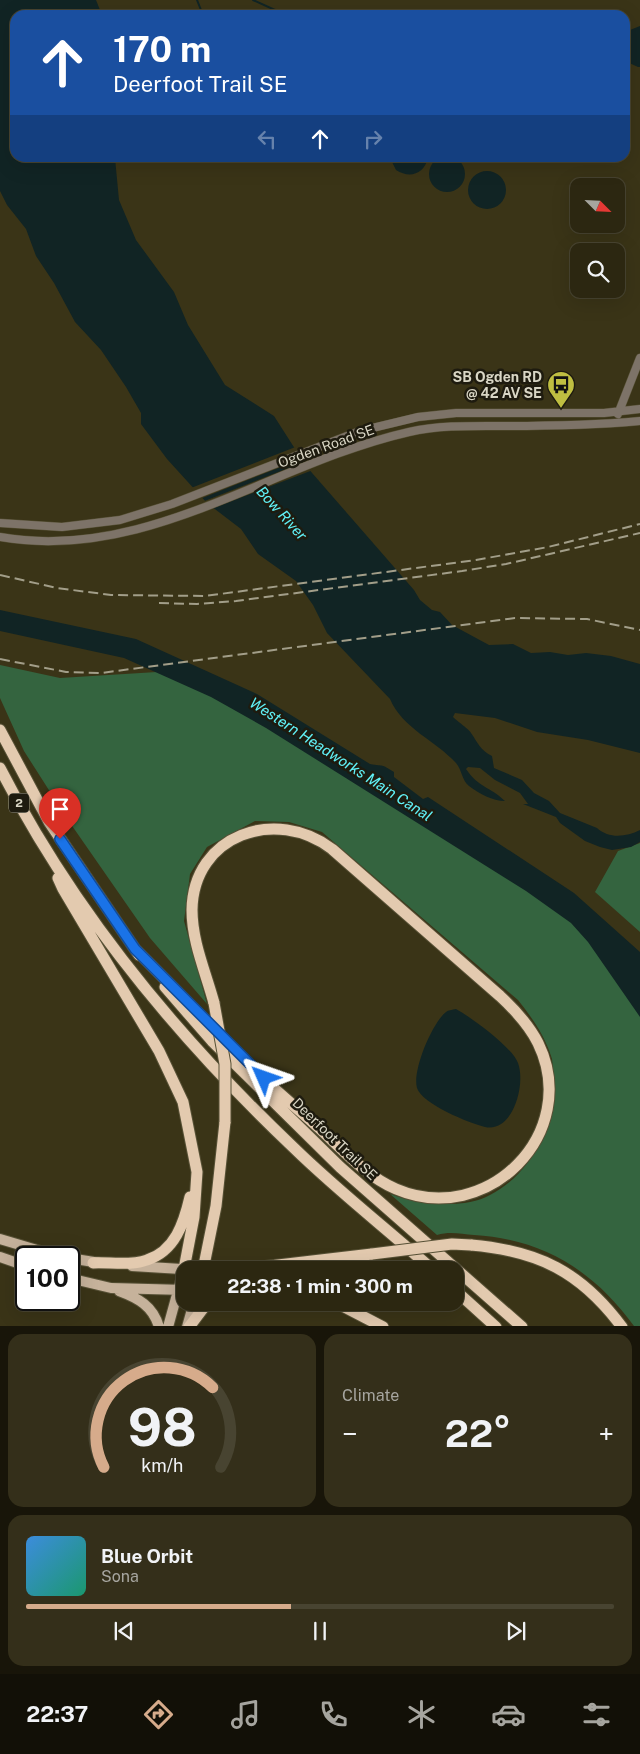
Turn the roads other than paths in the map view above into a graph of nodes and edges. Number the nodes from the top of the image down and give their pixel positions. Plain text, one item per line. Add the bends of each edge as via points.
1 (640, 358) edge
2 (640, 409) edge
3 (619, 411) junction
4 (640, 421) edge
5 (615, 423) junction
6 (0, 523) edge
7 (0, 537) edge
8 (0, 730) edge
9 (0, 768) edge
10 (49, 853) junction
11 (135, 949) junction
12 (220, 1035) edge
13 (220, 1035) edge
14 (220, 1035) edge
15 (220, 1035) edge
16 (193, 1155) junction
17 (0, 1239) edge
18 (24, 1246) edge
19 (0, 1257) edge
20 (80, 1260) edge
21 (185, 1261) edge
22 (205, 1261) edge
23 (312, 1261) edge
24 (423, 1261) edge
25 (15, 1262) edge
26 (93, 1263) junction
27 (176, 1268) edge
28 (80, 1281) edge
29 (111, 1288) junction
30 (176, 1290) edge
31 (464, 1298) edge
32 (176, 1305) edge
33 (192, 1311) edge
34 (200, 1311) edge
35 (354, 1311) edge
36 (159, 1326) edge
37 (168, 1326) edge
38 (188, 1326) edge
39 (383, 1326) edge
40 (496, 1326) edge
41 (522, 1326) edge
42 (622, 1326) edge

1 - 3 street
2 - 3 street, Ogden Road SE
3 - 5 street
3 - 6 street, Ogden Road SE via 456,413 402,420 360,432 145,513 87,525 38,527
4 - 5 street, Ogden Road SE
5 - 7 street, Ogden Road SE via 472,426 412,431 363,444 142,528 93,539 35,541
8 - 11 highway, Deerfoot Trail SE / 2 via 49,822
9 - 10 highway, 2
10 - 16 highway via 63,890 172,1076 188,1120
10 - 24 highway, 2 via 114,950 199,1052 294,1149
11 - 12 highway, bridge
11 - 41 highway, Deerfoot Trail SE / 2 via 212,1041 340,1167
13 - 14 highway, bridge via 348,1154 394,1188 439,1199 470,1195 484,1189 518,1165 543,1123 548,1094 543,1057 531,1032 512,1007 332,849 293,829 270,828 245,833 214,853 196,888 192,910
15 - 22 highway, bridge via 225,1064 225,1122 216,1206
16 - 21 highway via 197,1172 196,1192
16 - 26 highway via 185,1217 170,1245 145,1261
17 - 18 main road
19 - 25 main road
20 - 26 main road
23 - 42 highway, bridge via 452,1244 526,1254 563,1271 592,1291
26 - 27 main road
28 - 29 main road
29 - 30 main road
29 - 36 main road via 146,1304
31 - 40 highway
32 - 37 main road
33 - 38 main road
34 - 38 highway
35 - 39 highway

